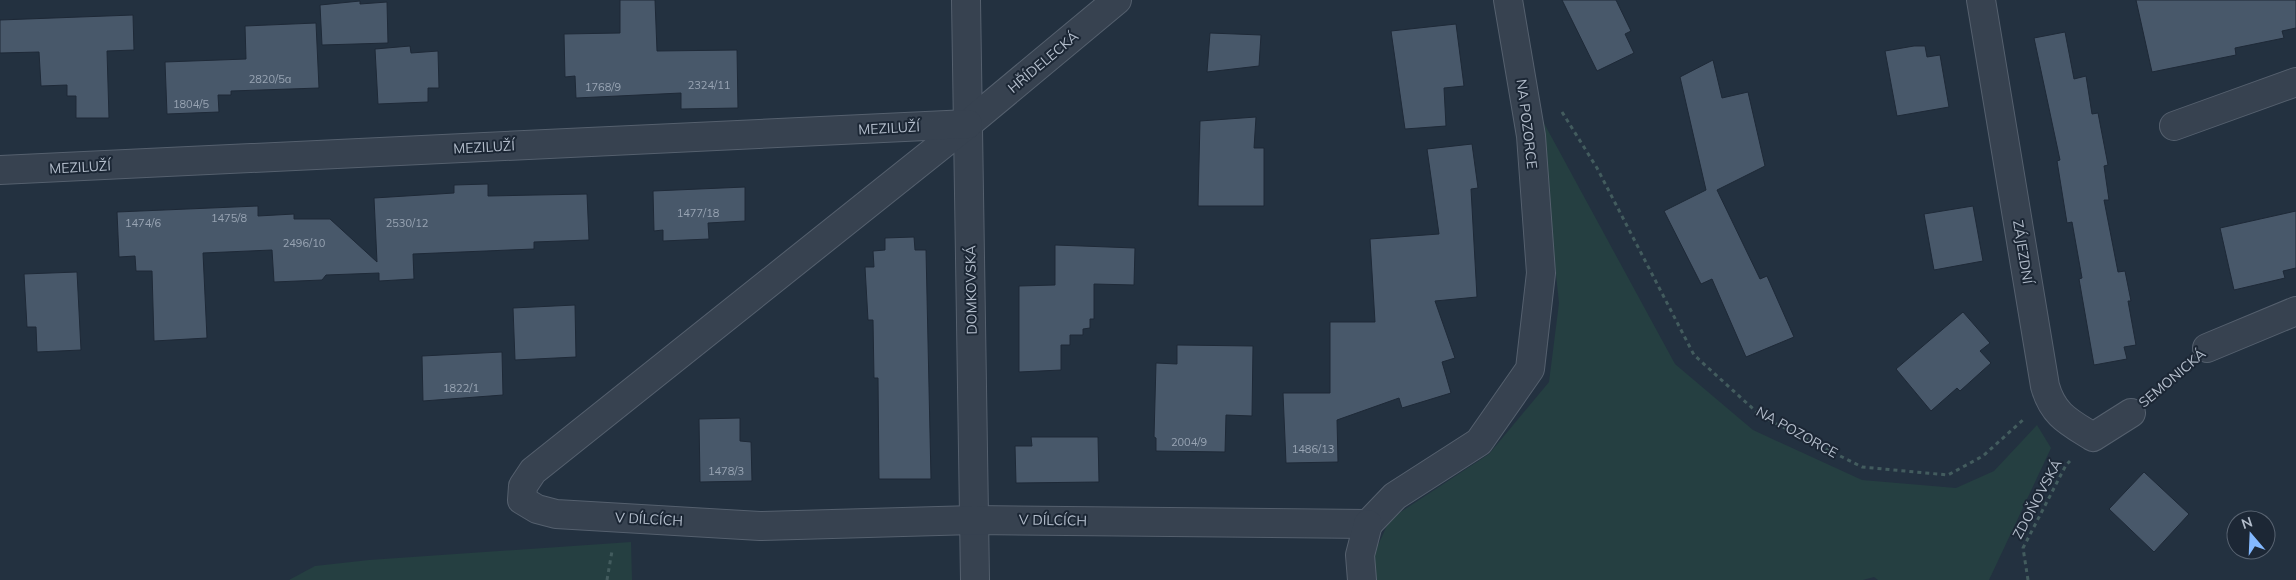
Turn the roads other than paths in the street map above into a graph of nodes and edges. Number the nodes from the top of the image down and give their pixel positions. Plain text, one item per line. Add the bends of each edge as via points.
1 (966, 0) edge
2 (1117, 0) edge
3 (1508, 0) edge
4 (1981, 0) edge
5 (2296, 82) edge
6 (968, 124) junction
7 (2174, 126) dead end
8 (0, 170) edge
9 (2296, 311) edge
10 (2207, 348) road end
11 (2131, 413) road end
12 (974, 520) junction
13 (1368, 524) junction
14 (975, 580) edge
15 (1362, 580) edge

1 - 6 street, DOMKOVSKÁ
2 - 6 street, HŘÍDELECKÁ
3 - 13 street, NA POZORCE via 1531,136 1541,273 1530,369 1478,442 1395,496
4 - 11 street, ZÁJEZDNÍ via 2049,400 2061,417 2093,437
5 - 7 street
6 - 8 street, MEZILUŽÍ
6 - 12 street, DOMKOVSKÁ
6 - 12 street, V DÍLCÍCH via 532,471 523,486 522,500 537,509 556,514 760,526
9 - 10 street, SEMONICKÁ
12 - 13 street, V DÍLCÍCH
12 - 14 street, DOMKOVSKÁ
13 - 15 street via 1360,555

